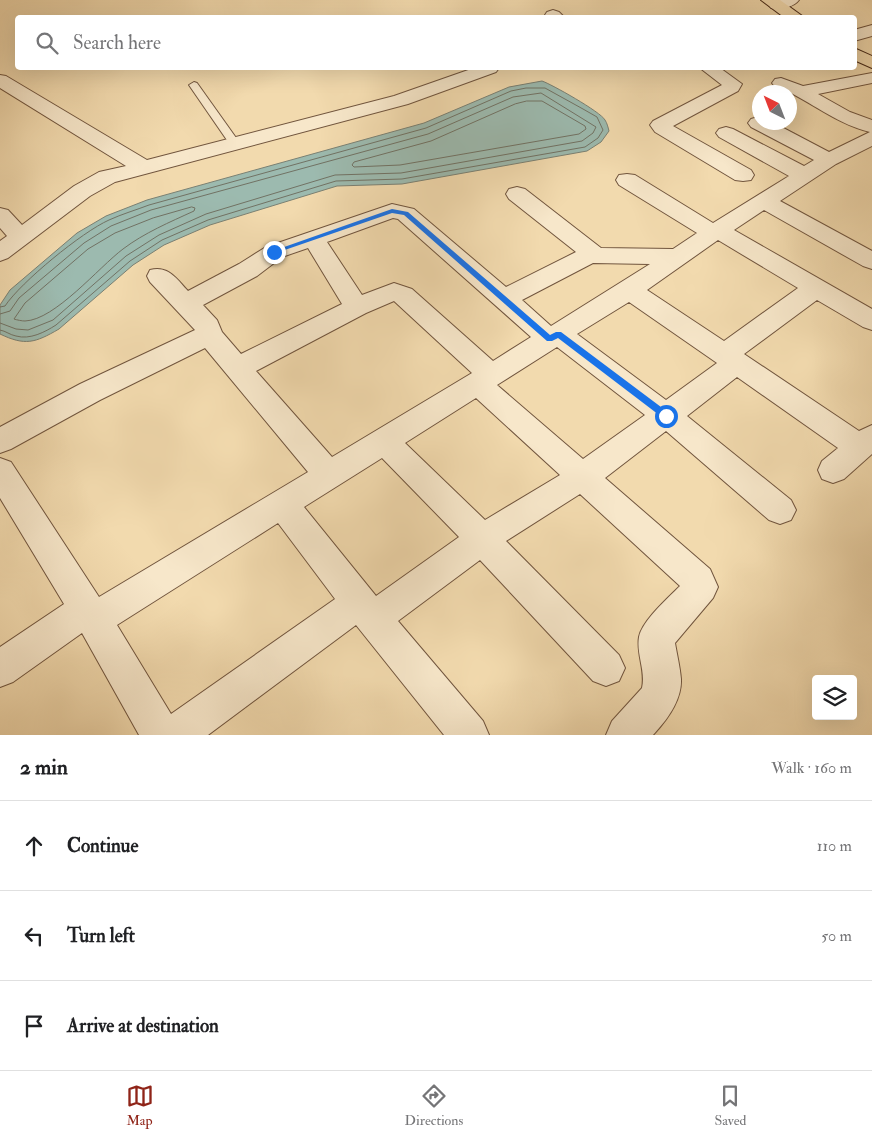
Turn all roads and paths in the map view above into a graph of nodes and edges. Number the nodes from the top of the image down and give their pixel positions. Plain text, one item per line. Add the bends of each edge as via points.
1 (779, 2) edge
2 (794, 15) edge
3 (872, 30) edge
4 (857, 35) edge
5 (857, 55) edge
6 (872, 63) edge
7 (484, 70) edge
8 (712, 70) edge
9 (872, 78) edge
10 (0, 80) edge
11 (780, 83) dead end
12 (194, 85) dead end
13 (801, 92) junction
14 (872, 126) edge
15 (782, 130) edge
16 (726, 133) dead end
17 (235, 144) junction
18 (856, 152) edge
19 (143, 166) junction
20 (743, 175) dead end
21 (804, 175) junction
22 (626, 180) dead end
23 (517, 194) dead end
24 (764, 201) junction
25 (0, 215) edge
26 (715, 231) junction
27 (21, 237) junction
28 (314, 238) junction
29 (0, 253) edge
30 (594, 254) junction
31 (676, 257) junction
32 (872, 261) edge
33 (159, 276) dead end
34 (816, 288) junction
35 (629, 290) junction
36 (504, 300) junction
37 (186, 303) junction
38 (357, 307) junction
39 (872, 321) edge
40 (209, 335) junction
41 (554, 337) junction
42 (736, 364) junction
43 (237, 368) junction
44 (485, 379) junction
45 (666, 416) junction
46 (0, 441) edge
47 (384, 441) junction
48 (866, 442) edge
49 (833, 470) dead end
50 (0, 471) edge
51 (329, 475) junction
52 (581, 478) junction
53 (282, 503) junction
54 (9, 507) edge
55 (780, 510) dead end
56 (482, 539) junction
57 (366, 611) junction
58 (91, 615) junction
59 (0, 668) edge
60 (606, 668) dead end
61 (455, 730) edge
62 (161, 734) edge
63 (626, 735) edge

1 - 2 highway
3 - 4 street
5 - 6 highway
7 - 17 street via 401,100
8 - 20 street via 733,84 731,87 660,125
9 - 13 street
10 - 19 street
11 - 13 street
12 - 17 lane
13 - 14 street via 843,116
15 - 18 street
16 - 21 street
17 - 19 street
18 - 21 street
19 - 27 street via 107,177 82,191
21 - 24 street
22 - 26 street
23 - 30 street
24 - 26 street
24 - 32 street
25 - 27 street
26 - 31 street
26 - 34 street
27 - 29 street
28 - 36 street via 398,211 406,214
28 - 37 street via 274,252 248,270
28 - 38 street
30 - 31 street
30 - 36 street
31 - 35 street
33 - 37 street
34 - 39 street
34 - 42 street via 729,351
35 - 41 street
35 - 42 street
36 - 41 street
37 - 40 street via 208,326
38 - 43 street
38 - 44 street via 388,292 399,292
40 - 43 street
40 - 46 street via 90,392
41 - 44 street
41 - 45 street
42 - 45 street
42 - 48 street
43 - 51 street
44 - 47 street
44 - 52 street
45 - 52 street
45 - 55 street
47 - 51 street
47 - 56 street
48 - 49 street
50 - 54 street
51 - 53 street
52 - 56 street
52 - 63 street via 698,580 701,587 661,631 658,637 661,691
53 - 57 street
53 - 58 street
54 - 58 street
56 - 57 street
56 - 60 street
57 - 61 street
57 - 62 street
58 - 59 street
58 - 62 street

